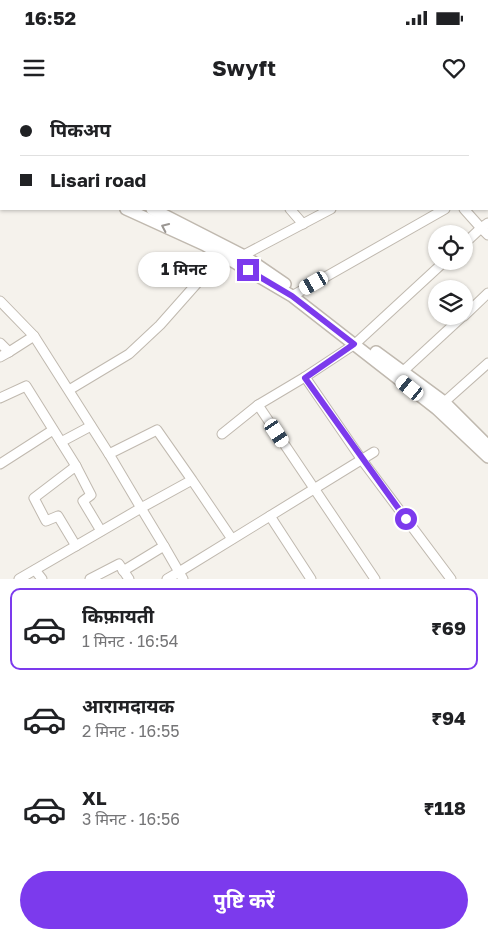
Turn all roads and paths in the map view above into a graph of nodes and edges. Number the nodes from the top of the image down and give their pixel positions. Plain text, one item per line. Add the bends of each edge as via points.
1 (128, 210) edge
2 (154, 210) edge
3 (291, 210) edge
4 (329, 210) edge
5 (443, 210) edge
6 (465, 210) edge
7 (303, 224) junction
8 (485, 226) edge
9 (473, 236) edge
10 (488, 236) edge
11 (222, 255) junction
12 (239, 258) junction
13 (435, 270) edge
14 (488, 293) edge
15 (295, 294) junction
16 (0, 300) edge
17 (473, 307) edge
18 (453, 325) edge
19 (34, 336) junction
20 (357, 342) junction
21 (0, 343) edge
22 (9, 352) junction
23 (0, 358) edge
24 (488, 363) edge
25 (401, 374) junction
26 (305, 378) junction
27 (68, 390) junction
28 (0, 398) edge
29 (258, 405) junction
30 (440, 406) junction
31 (91, 426) junction
32 (53, 430) junction
33 (222, 434) dead end
34 (61, 442) junction
35 (488, 446) edge
36 (374, 452) dead end
37 (109, 454) junction
38 (488, 457) edge
39 (362, 460) junction
40 (0, 464) edge
41 (76, 466) junction
42 (192, 480) junction
43 (314, 489) junction
44 (142, 508) junction
45 (270, 516) junction
46 (101, 531) junction
47 (232, 539) junction
48 (76, 546) junction
49 (164, 546) junction
50 (35, 570) junction
51 (126, 575) edge
52 (181, 575) edge
53 (19, 579) edge
54 (42, 579) edge
55 (90, 579) edge
56 (167, 579) edge
57 (311, 579) edge
58 (375, 579) edge
59 (451, 579) edge

11 -> 1 street
2 - 12 street
3 - 7 street
4 - 7 street
5 - 15 street
6 - 8 street
7 - 12 street
8 - 9 street
8 - 10 street
11 - 12 street
11 - 27 street via 160,325 129,354
12 - 15 street
13 - 20 street
14 - 17 street
15 - 20 street
16 - 19 street
18 - 25 street
19 - 22 street
19 - 27 street
20 - 25 street
20 - 26 street
21 - 22 street
22 - 23 street
24 - 30 street
25 - 30 street
26 - 29 street
26 - 39 street
27 - 31 street
28 - 32 street via 26,386
29 - 33 street
29 - 43 street
30 - 35 street
30 - 38 street
31 - 34 street
31 - 37 street
32 - 34 street
32 - 40 street
34 - 41 street
36 - 39 street
37 - 42 street via 157,430
37 - 44 street
39 - 43 street
39 - 59 street
41 - 46 street via 91,495 83,501
41 - 48 street via 34,498 46,521 58,516
42 - 44 street
42 - 47 street
43 - 45 street
43 - 58 street
44 - 46 street
44 - 49 street
45 - 47 street
45 - 57 street
46 - 48 street
47 - 52 street
48 - 50 street
49 - 51 street
49 - 52 street
50 - 53 street
50 - 54 street
51 - 55 street via 118,564
52 - 56 street

